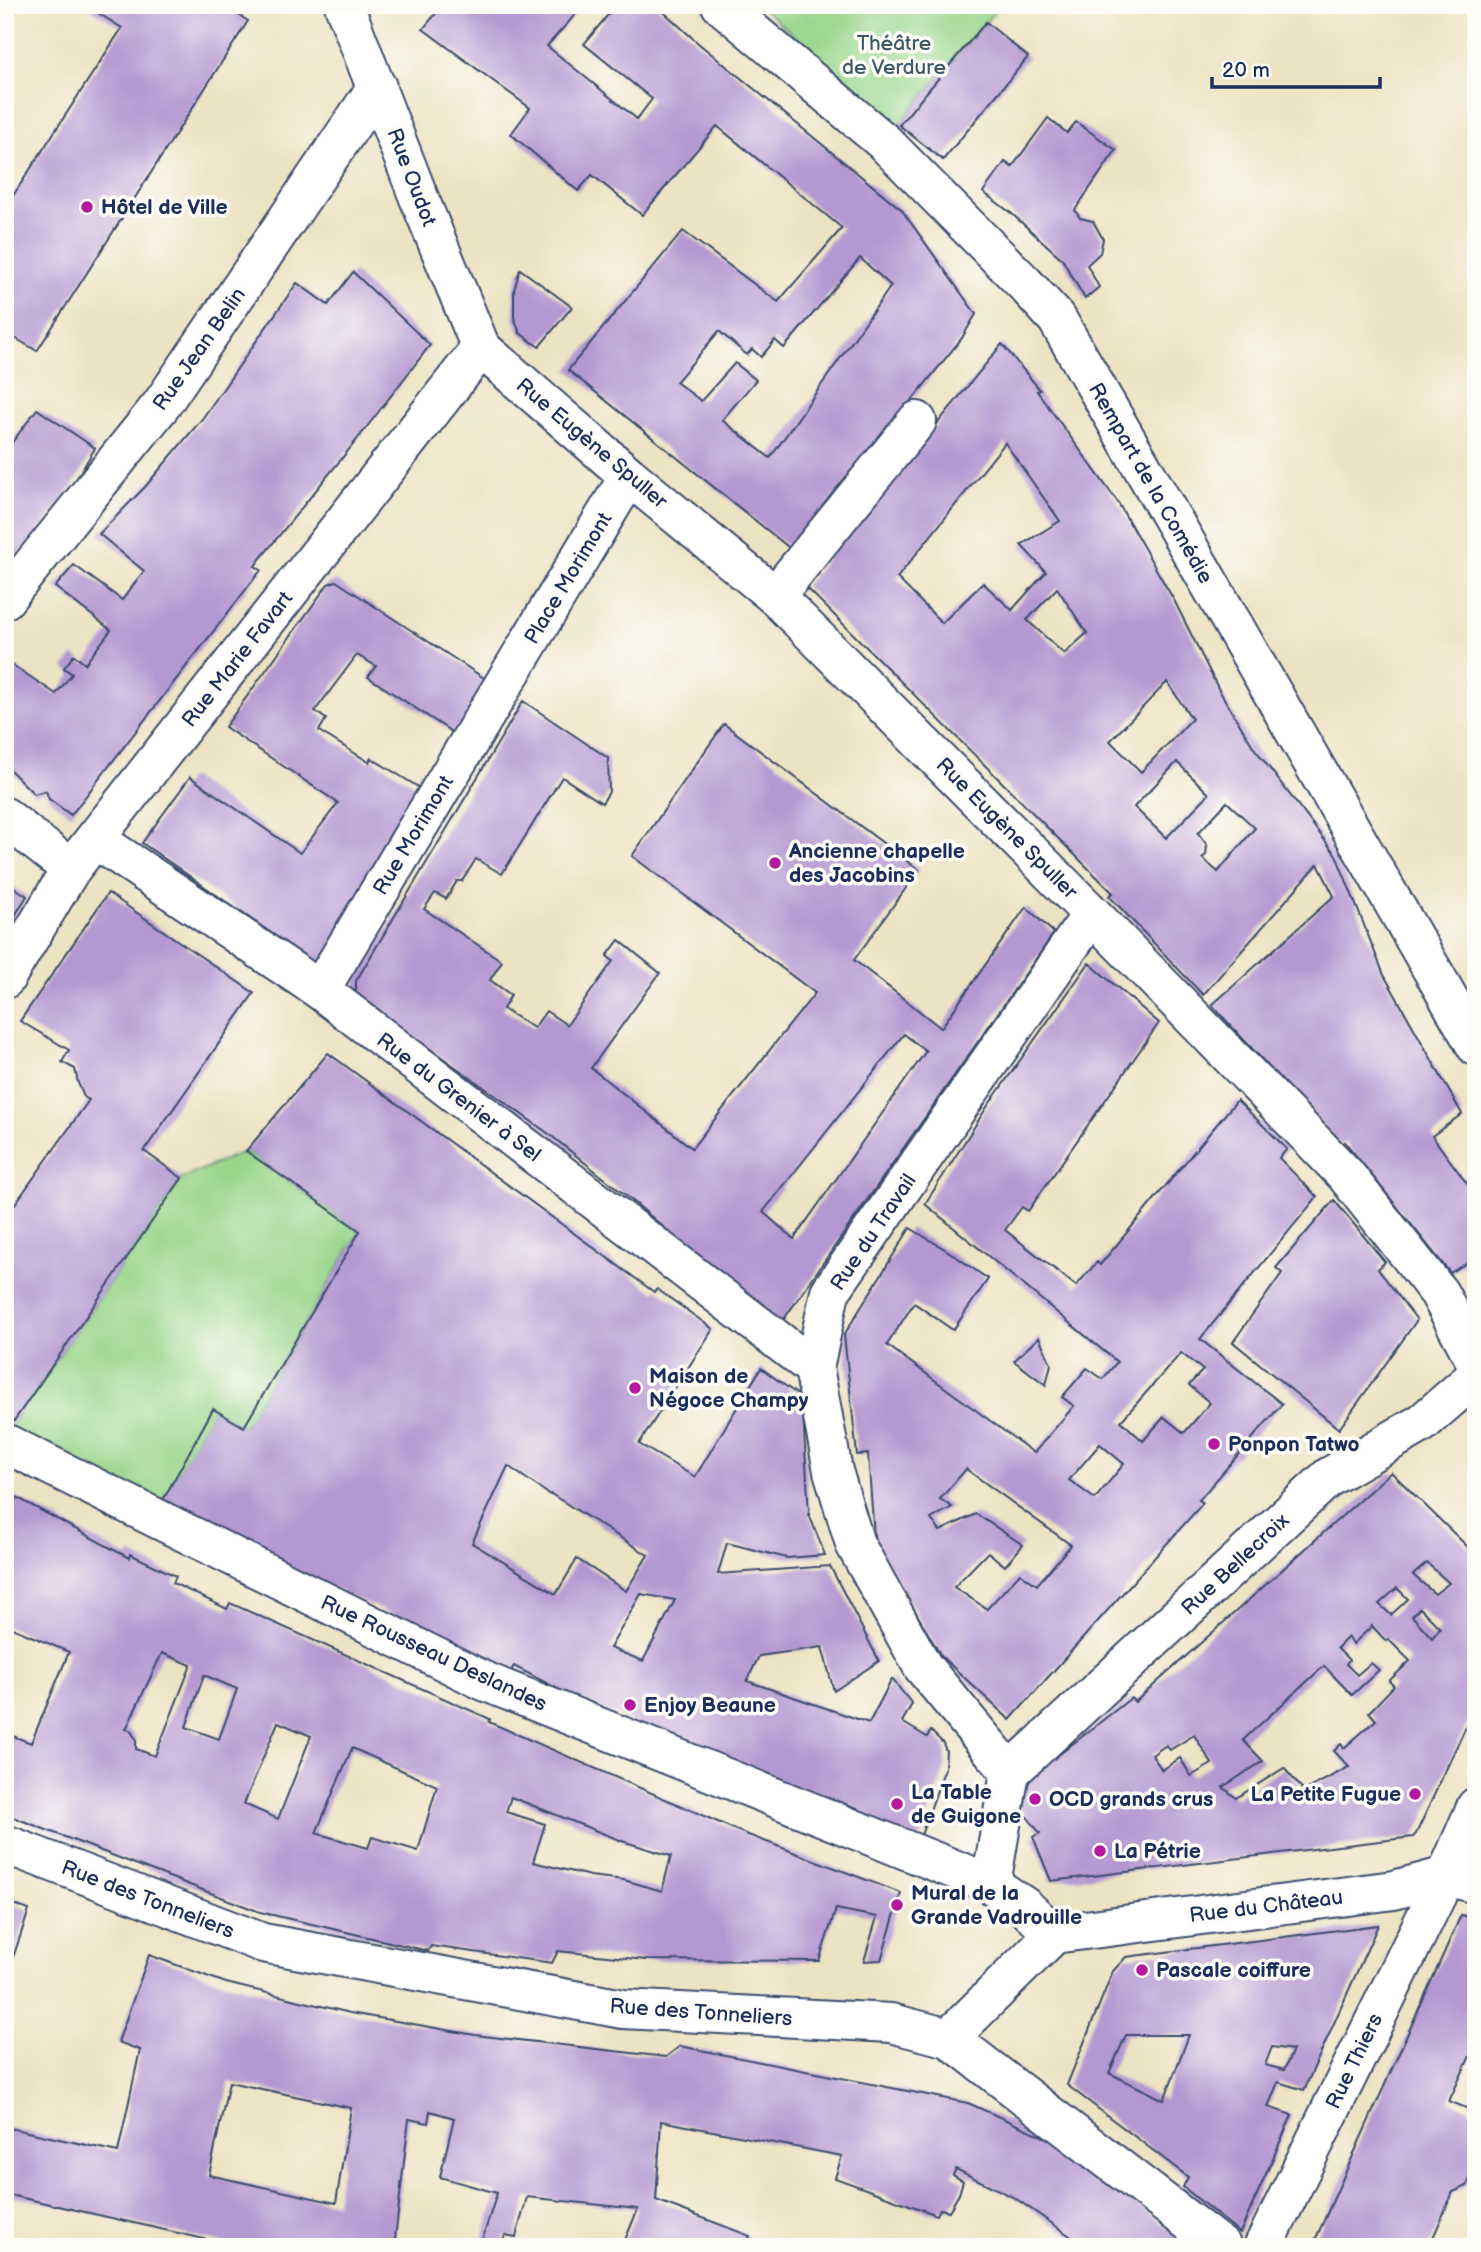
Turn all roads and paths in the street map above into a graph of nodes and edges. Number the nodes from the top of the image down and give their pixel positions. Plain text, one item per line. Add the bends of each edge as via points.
1 (344, 5) edge
2 (721, 5) edge
3 (377, 87) junction
4 (481, 348) junction
5 (917, 421) dead end
6 (629, 476) junction
7 (775, 596) junction
8 (5, 599) edge
9 (506, 681) joint
10 (5, 817) edge
11 (95, 839) junction
12 (71, 869) junction
13 (1092, 914) junction
14 (5, 979) edge
15 (320, 990) junction
16 (1476, 1046) edge
17 (1476, 1362) edge
18 (814, 1368) junction
19 (1476, 1376) edge
20 (5, 1443) edge
21 (1010, 1772) junction
22 (1476, 1807) edge
23 (5, 1844) edge
24 (1461, 1880) edge
25 (991, 1884) junction
26 (1054, 1934) junction
27 (949, 2038) junction
28 (1222, 2247) edge
29 (1263, 2247) edge

1 - 3 street, Rue Oudot
2 - 16 street, Rempart de la Comédie via 884,142 1057,319
3 - 4 street, Rue Oudot
3 - 8 street, Rue Jean Belin via 162,404
4 - 6 street, Rue Eugène Spuller
4 - 11 street, Rue Marie Favart
5 - 7 street
6 - 7 street, Rue Eugène Spuller
6 - 9 street, Place Morimont
7 - 13 street, Rue Eugène Spuller
9 - 15 street, Rue Morimont
10 - 12 street
11 - 12 street, Rue Marie Favart
11 - 15 street, Rue du Grenier à Sel
12 - 14 street, Rue Marie Favart
13 - 17 street, Rue Eugène Spuller via 1345,1174 1438,1293
13 - 18 street, Rue du Travail via 830,1292
15 - 18 street, Rue du Grenier à Sel
18 - 21 street, Rue du Travail via 833,1471 855,1544 923,1667
19 - 21 street, Rue Bellecroix via 1422,1423 1329,1477
20 - 25 street, Rue Rousseau Deslandes via 484,1681
21 - 25 street
22 - 24 street
23 - 27 street, Rue des Tonneliers via 263,1943 623,2010 891,2023
24 - 26 street, Rue du Château
24 - 29 street, Rue Thiers
25 - 26 street, Rue Rousseau Deslandes
26 - 27 street
27 - 28 street, Rue des Tonneliers

